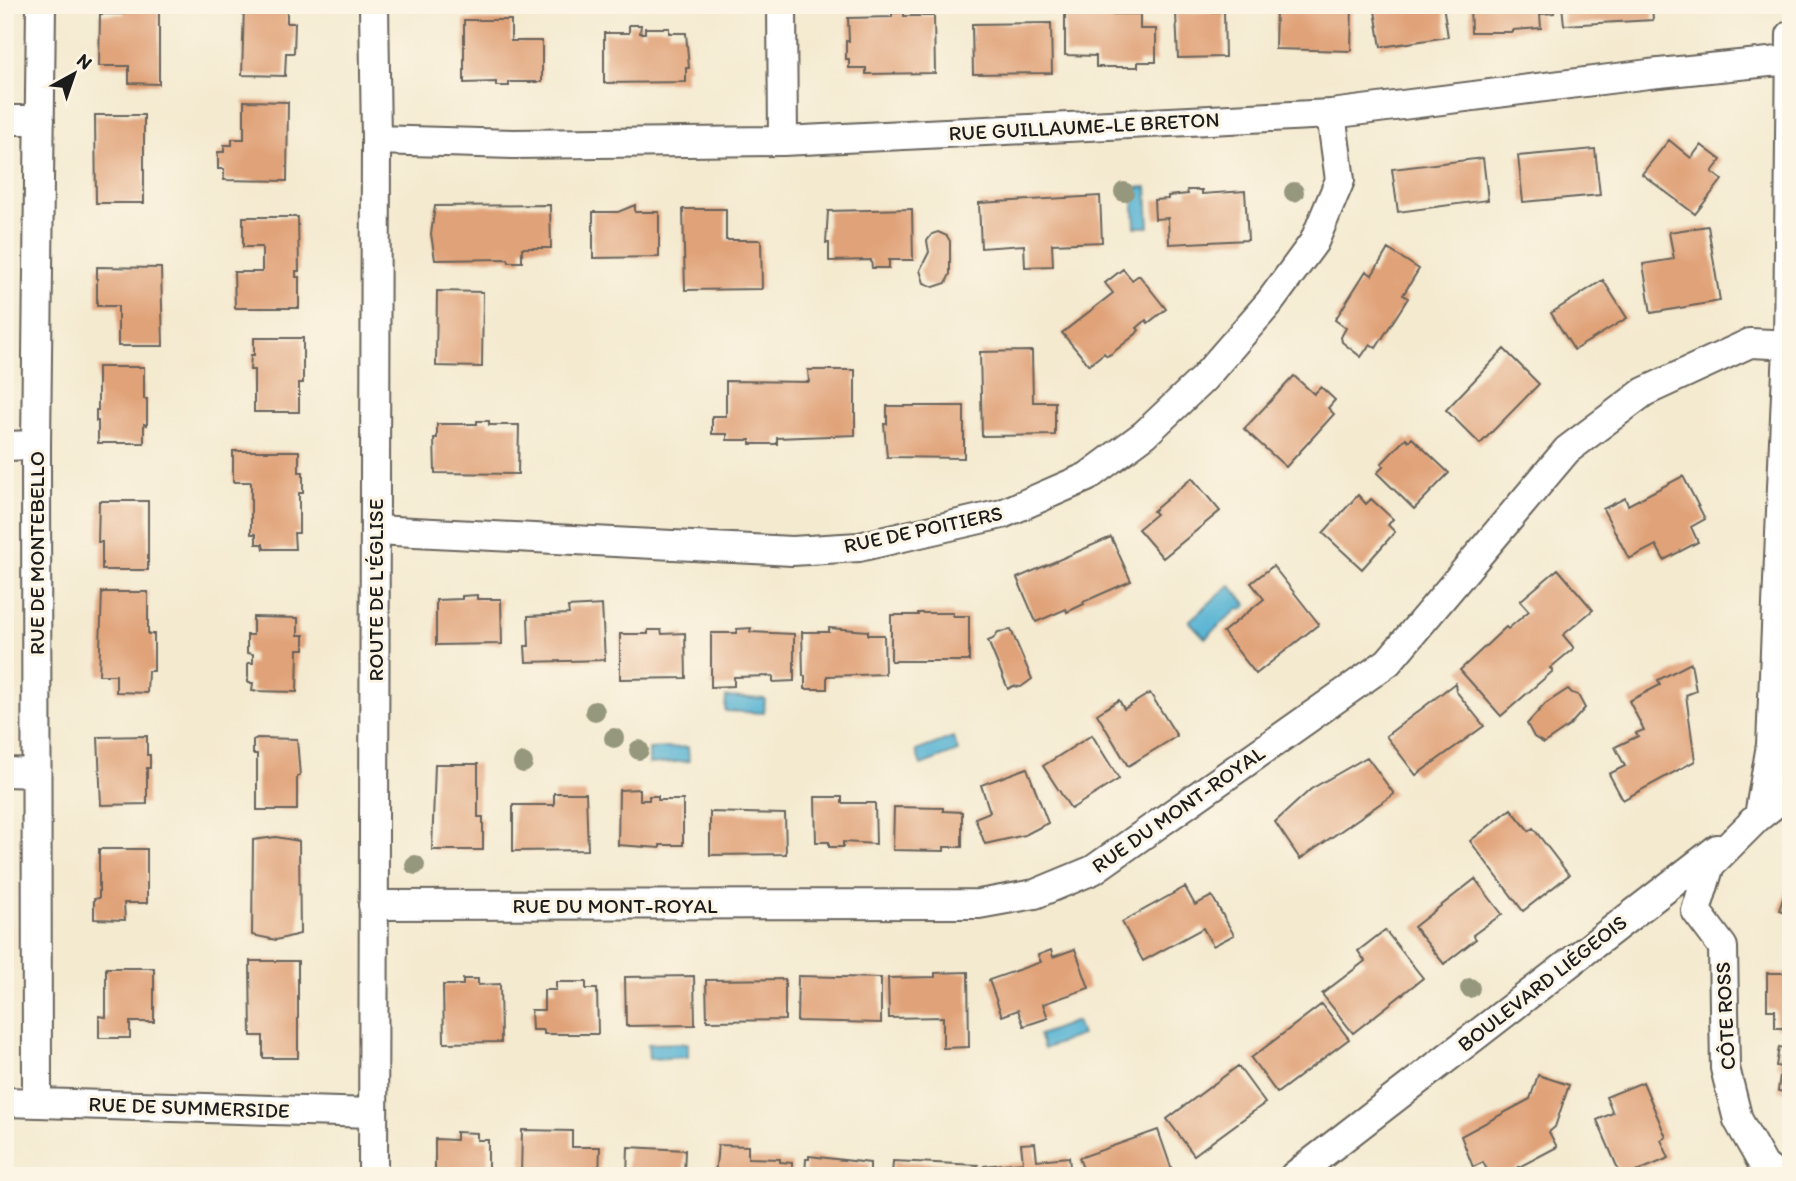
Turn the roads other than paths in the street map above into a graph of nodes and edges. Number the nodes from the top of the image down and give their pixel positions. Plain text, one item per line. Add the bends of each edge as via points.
1 (41, 5) edge
2 (374, 5) edge
3 (782, 5) edge
4 (1790, 47) edge
5 (1331, 114) junction
6 (5, 120) edge
7 (40, 120) junction
8 (376, 140) junction
9 (783, 141) junction
10 (1789, 346) edge
11 (36, 445) junction
12 (5, 446) edge
13 (375, 530) junction
14 (5, 772) edge
15 (35, 773) junction
16 (1791, 791) edge
17 (1759, 816) junction
18 (373, 905) junction
19 (5, 1102) edge
20 (37, 1102) junction
21 (373, 1113) junction
22 (373, 1176) edge
23 (1294, 1176) edge
24 (1777, 1176) edge

1 - 7 street, RUE DE MONTEBELLO
2 - 8 street, ROUTE DE L'ÉGLISE
3 - 9 street
4 - 5 street, RUE GUILLAUME-LE BRETON via 1649,74
4 - 10 street
5 - 9 street, RUE GUILLAUME-LE BRETON
5 - 13 street, RUE DE POITIERS via 1340,180 1314,242 1284,283 1203,379 1145,434 1087,477 1051,493 1002,514 859,547 792,551
6 - 7 street
7 - 11 street, RUE DE MONTEBELLO
8 - 9 street, RUE GUILLAUME-LE BRETON via 513,144
8 - 13 street, ROUTE DE L'ÉGLISE
10 - 17 street via 1771,745
10 - 18 street, RUE DU MONT-ROYAL via 1750,343 1644,392 1567,450 1388,662 1093,870 1035,894 979,904
11 - 12 street
11 - 15 street, RUE DE MONTEBELLO
13 - 18 street, ROUTE DE L'ÉGLISE
14 - 15 street
15 - 20 street, RUE DE MONTEBELLO
16 - 17 street, BOULEVARD LIÉGEOIS
17 - 23 street, BOULEVARD LIÉGEOIS
17 - 24 street, CÔTE ROSS via 1710,865 1696,911 1723,947 1725,1068 1738,1120 1764,1166
18 - 21 street, ROUTE DE L'ÉGLISE
19 - 20 street, RUE DE SUMMERSIDE
20 - 21 street, RUE DE SUMMERSIDE
21 - 22 street, ROUTE DE L'ÉGLISE

